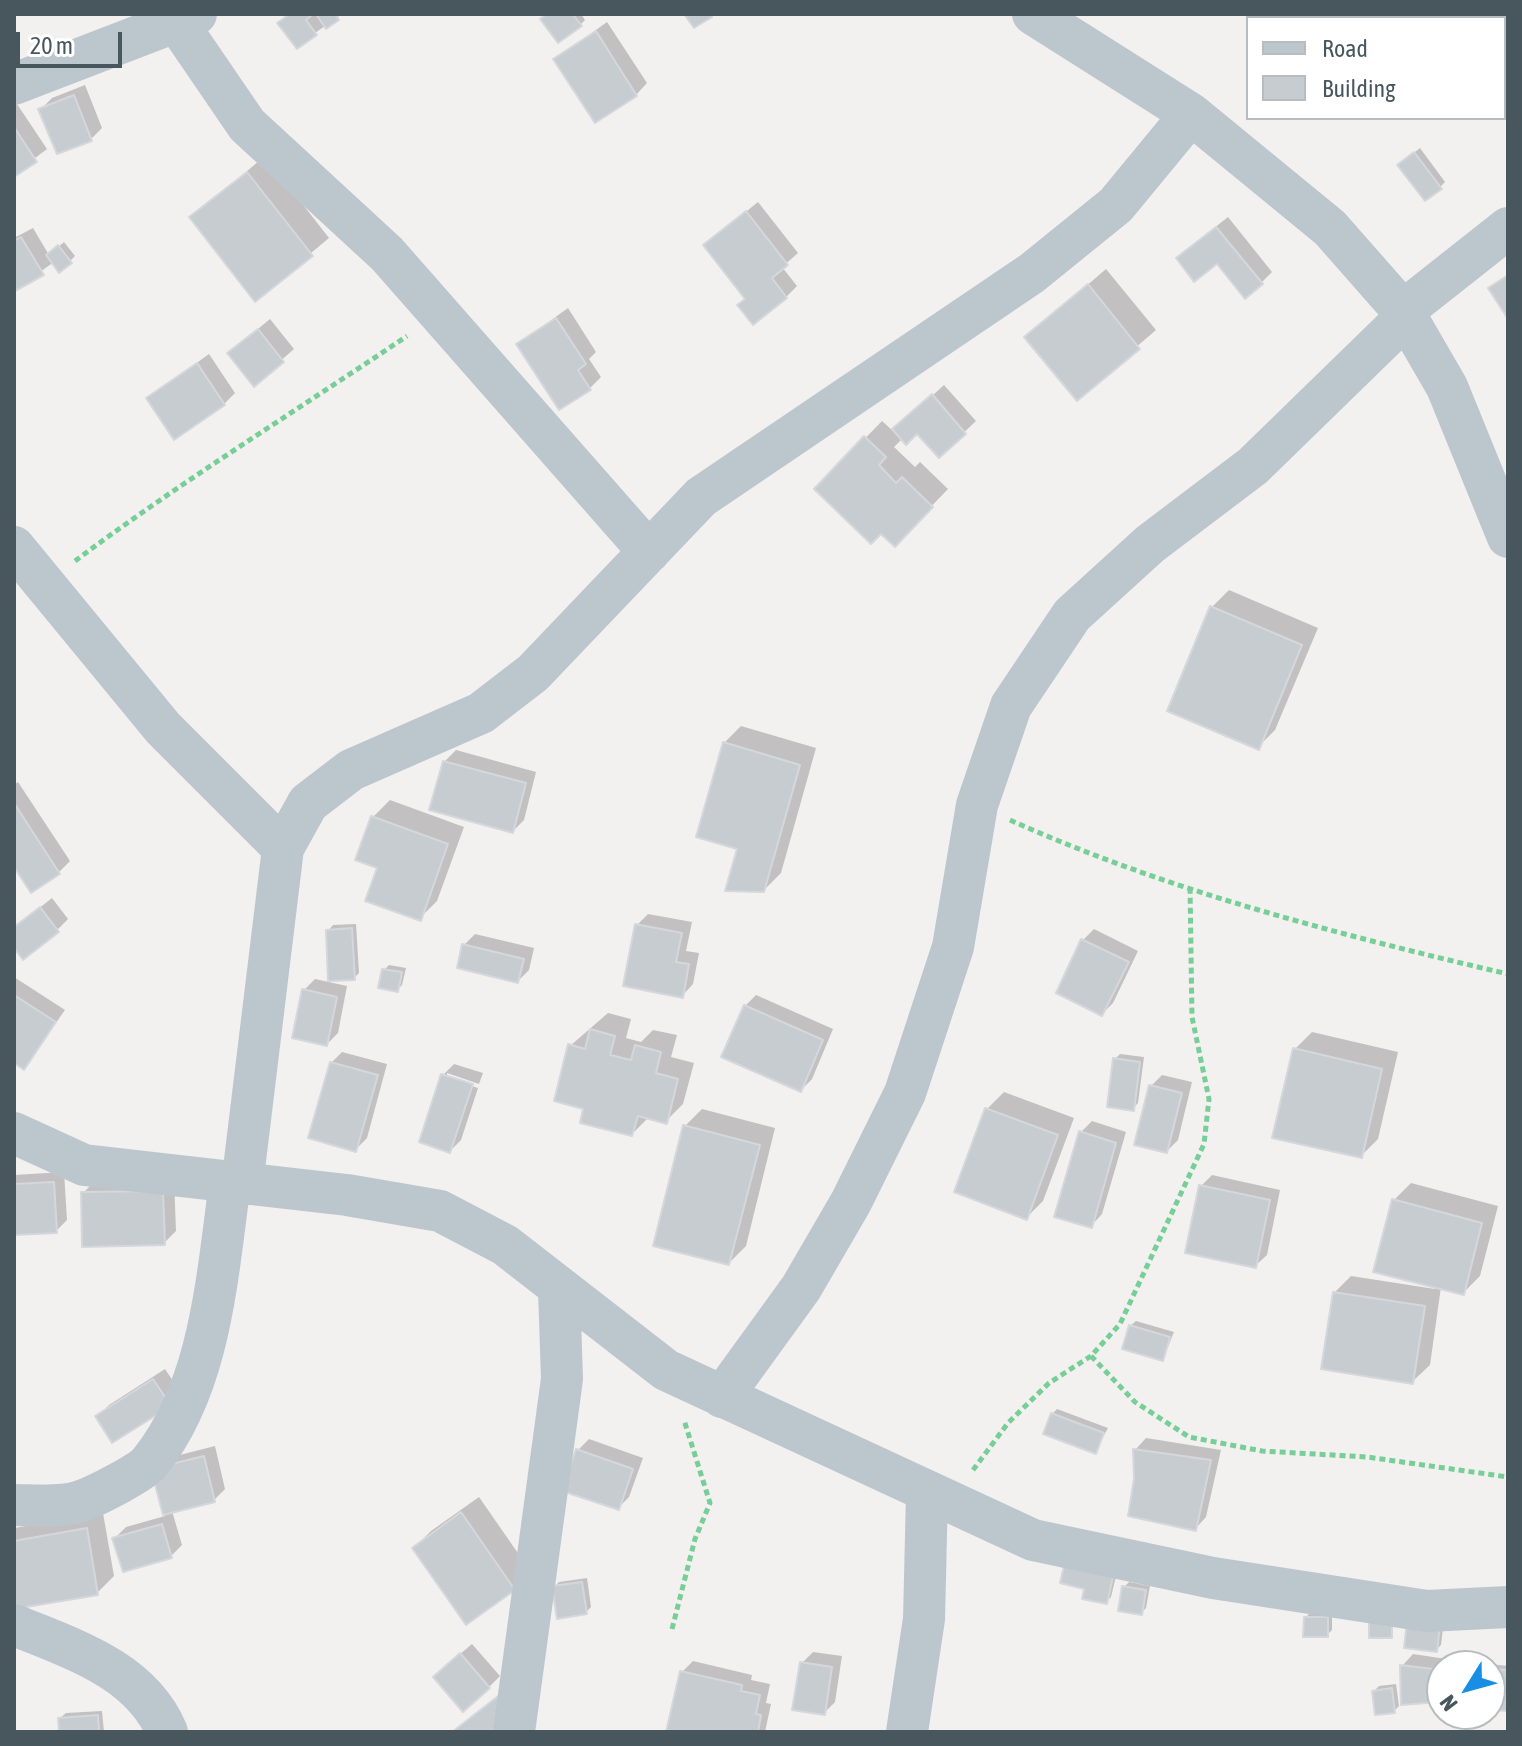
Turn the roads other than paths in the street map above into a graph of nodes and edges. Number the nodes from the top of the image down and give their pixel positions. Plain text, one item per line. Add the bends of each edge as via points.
1 (1033, 14) edge
2 (187, 19) edge
3 (14, 84) edge
4 (1191, 114) junction
5 (1508, 228) edge
6 (1405, 314) junction
7 (1508, 537) edge
8 (14, 547) edge
9 (649, 552) junction
10 (283, 848) junction
11 (14, 1133) edge
12 (236, 1184) junction
13 (559, 1289) junction
14 (722, 1397) junction
15 (938, 1498) junction
16 (14, 1505) edge
17 (1508, 1607) edge
18 (14, 1625) edge
19 (167, 1732) edge
20 (514, 1732) edge
21 (907, 1732) edge

1 - 4 street
2 - 3 street
2 - 9 street via 247,125 387,254
4 - 6 street via 1330,228
4 - 9 street via 1116,205 1044,263 701,497
5 - 6 street
6 - 7 street via 1447,387
6 - 14 street via 1253,466 1150,544 1072,615 1011,706 977,805 953,947 905,1093 801,1288
8 - 10 street via 163,728
9 - 10 street via 533,673 481,713 351,770 308,803
10 - 12 street
11 - 12 street via 84,1165
12 - 13 street via 440,1211 505,1245
12 - 16 street via 193,1382 148,1465 79,1502
13 - 14 street via 666,1370
13 - 20 street via 562,1379
14 - 15 street
15 - 17 street via 1033,1540 1213,1578 1427,1611
15 - 21 street
18 - 19 street via 129,1679 148,1696

